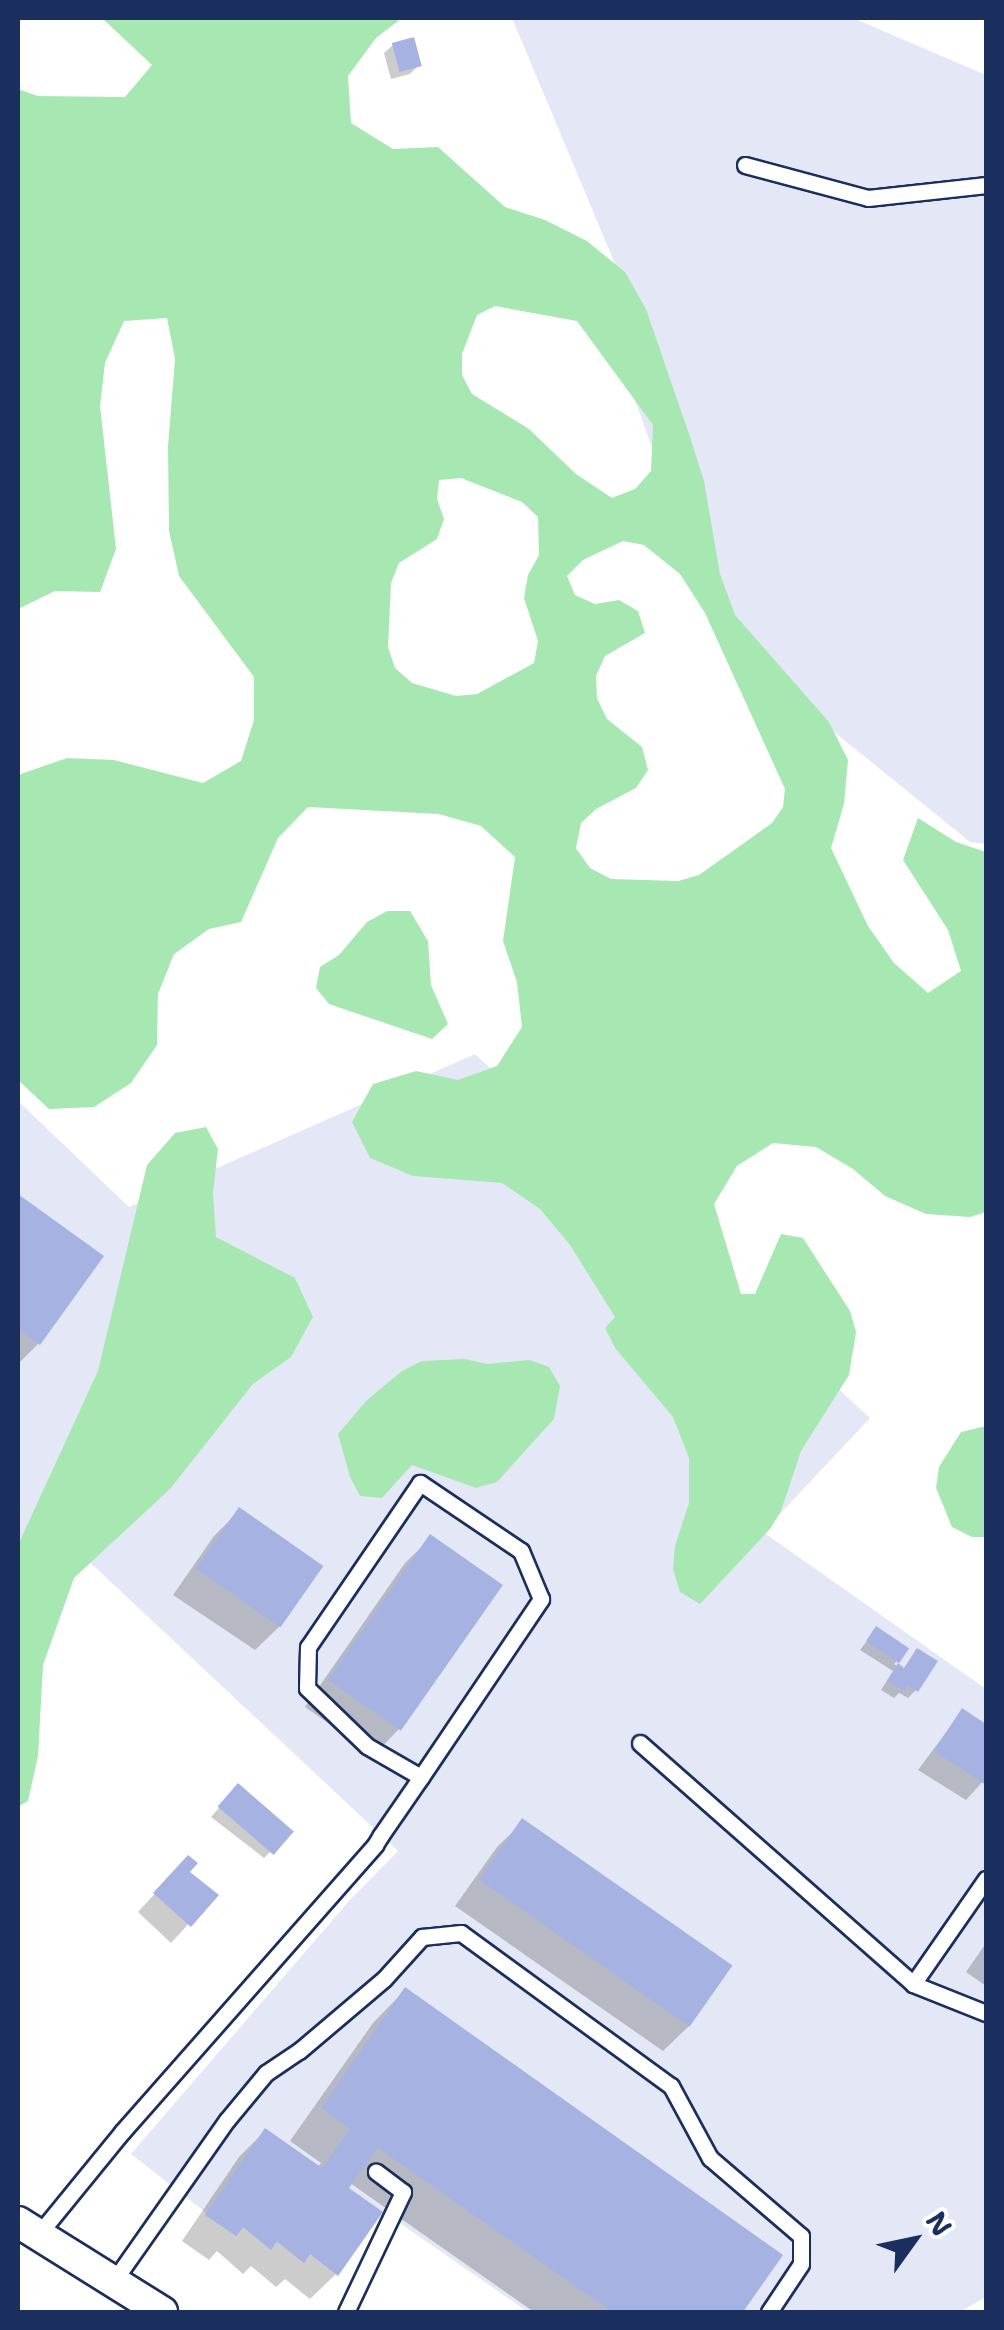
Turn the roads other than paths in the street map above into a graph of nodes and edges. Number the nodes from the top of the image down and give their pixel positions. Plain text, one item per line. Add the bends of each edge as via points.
1 (744, 165) dead end
2 (986, 185) edge
3 (640, 1743) dead end
4 (421, 1777) junction
5 (986, 1879) edge
6 (914, 1984) junction
7 (986, 2013) edge
8 (376, 2172) dead end
9 (28, 2228) edge
10 (113, 2282) junction
11 (162, 2312) edge
12 (346, 2312) edge
13 (769, 2312) edge

1 - 2 lane via 868,198
3 - 6 lane
4 - 4 lane via 541,1599 521,1551 420,1483 308,1647 307,1688 367,1746
4 - 9 lane via 375,1845
5 - 6 lane
6 - 7 lane
8 - 12 lane via 403,2192
9 - 10 street
10 - 11 street
10 - 13 lane via 266,2073 384,1979 422,1937 460,1933 671,2086 710,2158 801,2236 800,2264

